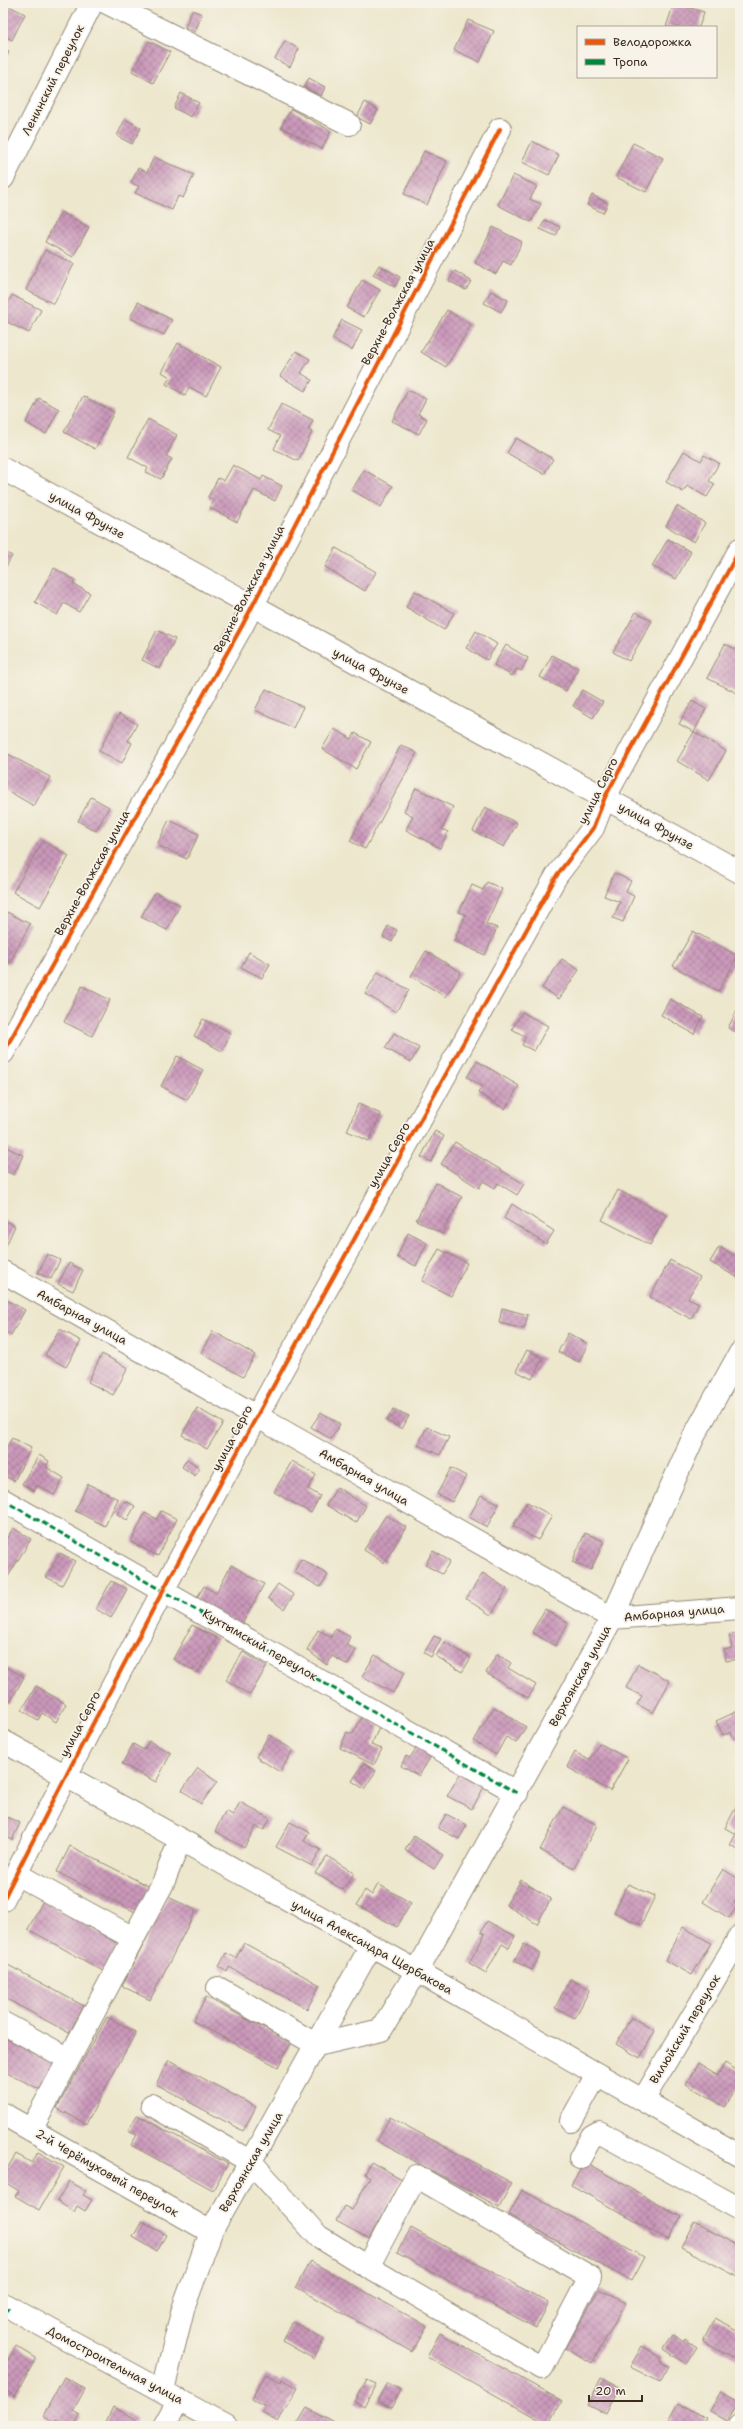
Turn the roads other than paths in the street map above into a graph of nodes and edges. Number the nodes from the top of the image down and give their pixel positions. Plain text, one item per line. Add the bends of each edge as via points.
1 (92, 3) edge
2 (107, 3) edge
3 (349, 124) dead end
4 (500, 129) dead end
5 (3, 178) edge
6 (3, 469) edge
7 (740, 549) edge
8 (251, 606) junction
9 (605, 797) junction
10 (740, 872) edge
11 (3, 1053) edge
12 (3, 1272) edge
13 (740, 1353) edge
14 (256, 1415) junction
15 (3, 1500) edge
16 (163, 1589) junction
17 (740, 1608) edge
18 (612, 1618) junction
19 (3, 1741) edge
20 (65, 1776) junction
21 (517, 1793) junction
22 (180, 1840) junction
23 (16, 1874) junction
24 (3, 1900) edge
25 (740, 1936) edge
26 (134, 1938) junction
27 (371, 1946) junction
28 (417, 1971) junction
29 (218, 1988) dead end
30 (3, 2023) edge
31 (317, 2045) junction
32 (69, 2059) junction
33 (597, 2074) junction
34 (643, 2100) junction
35 (152, 2105) dead end
36 (3, 2114) edge
37 (571, 2121) dead end
38 (31, 2130) junction
39 (740, 2156) edge
40 (580, 2158) dead end
41 (251, 2162) junction
42 (740, 2209) edge
43 (211, 2232) junction
44 (368, 2267) junction
45 (5, 2310) edge
46 (171, 2395) junction
47 (164, 2426) edge
48 (226, 2426) edge

1 - 5 street, Ленинский переулок
2 - 3 street
4 - 8 street, Верхне-Волжская улица
6 - 8 street, улица Фрунзе
7 - 9 street, улица Серго
8 - 9 street, улица Фрунзе
8 - 11 street, Верхне-Волжская улица
9 - 10 street, улица Фрунзе
9 - 14 street, улица Серго via 593,828 557,875
12 - 14 street, Амбарная улица
13 - 18 street, Верхоянская улица via 694,1436
14 - 16 street, улица Серго
14 - 18 street, Амбарная улица
15 - 16 street, Кухтымский переулок
16 - 20 street, улица Серго
16 - 21 street, Кухтымский переулок
17 - 18 street, Амбарная улица
18 - 21 street, Верхоянская улица
19 - 20 street, улица Александра Щербакова
20 - 22 street, улица Александра Щербакова
20 - 23 street, улица Серго
21 - 28 street, Верхоянская улица
22 - 26 street via 163,1883
22 - 27 street, улица Александра Щербакова
23 - 24 street, улица Серго
23 - 26 street
25 - 34 street, Вилюйский переулок
26 - 32 street
27 - 28 street, улица Александра Щербакова
27 - 31 street, Верхоянская улица
28 - 31 street, Верхоянская улица via 381,2030
28 - 33 street, улица Александра Щербакова
29 - 31 street
30 - 32 street
31 - 41 street, Верхоянская улица
32 - 38 street
33 - 34 street, улица Александра Щербакова
33 - 37 street
34 - 39 street, улица Александра Щербакова
35 - 41 street
36 - 38 street, 2-й Черёмуховый переулок
38 - 43 street, 2-й Черёмуховый переулок
40 - 42 street via 592,2136 599,2132
41 - 43 street, Верхоянская улица
41 - 44 street via 318,2236
43 - 46 street, Верхоянская улица via 183,2309
44 - 44 street via 542,2368 590,2277 416,2176
45 - 46 street, Домостроительная улица
46 - 47 street, Верхоянская улица
46 - 48 street, Домостроительная улица

